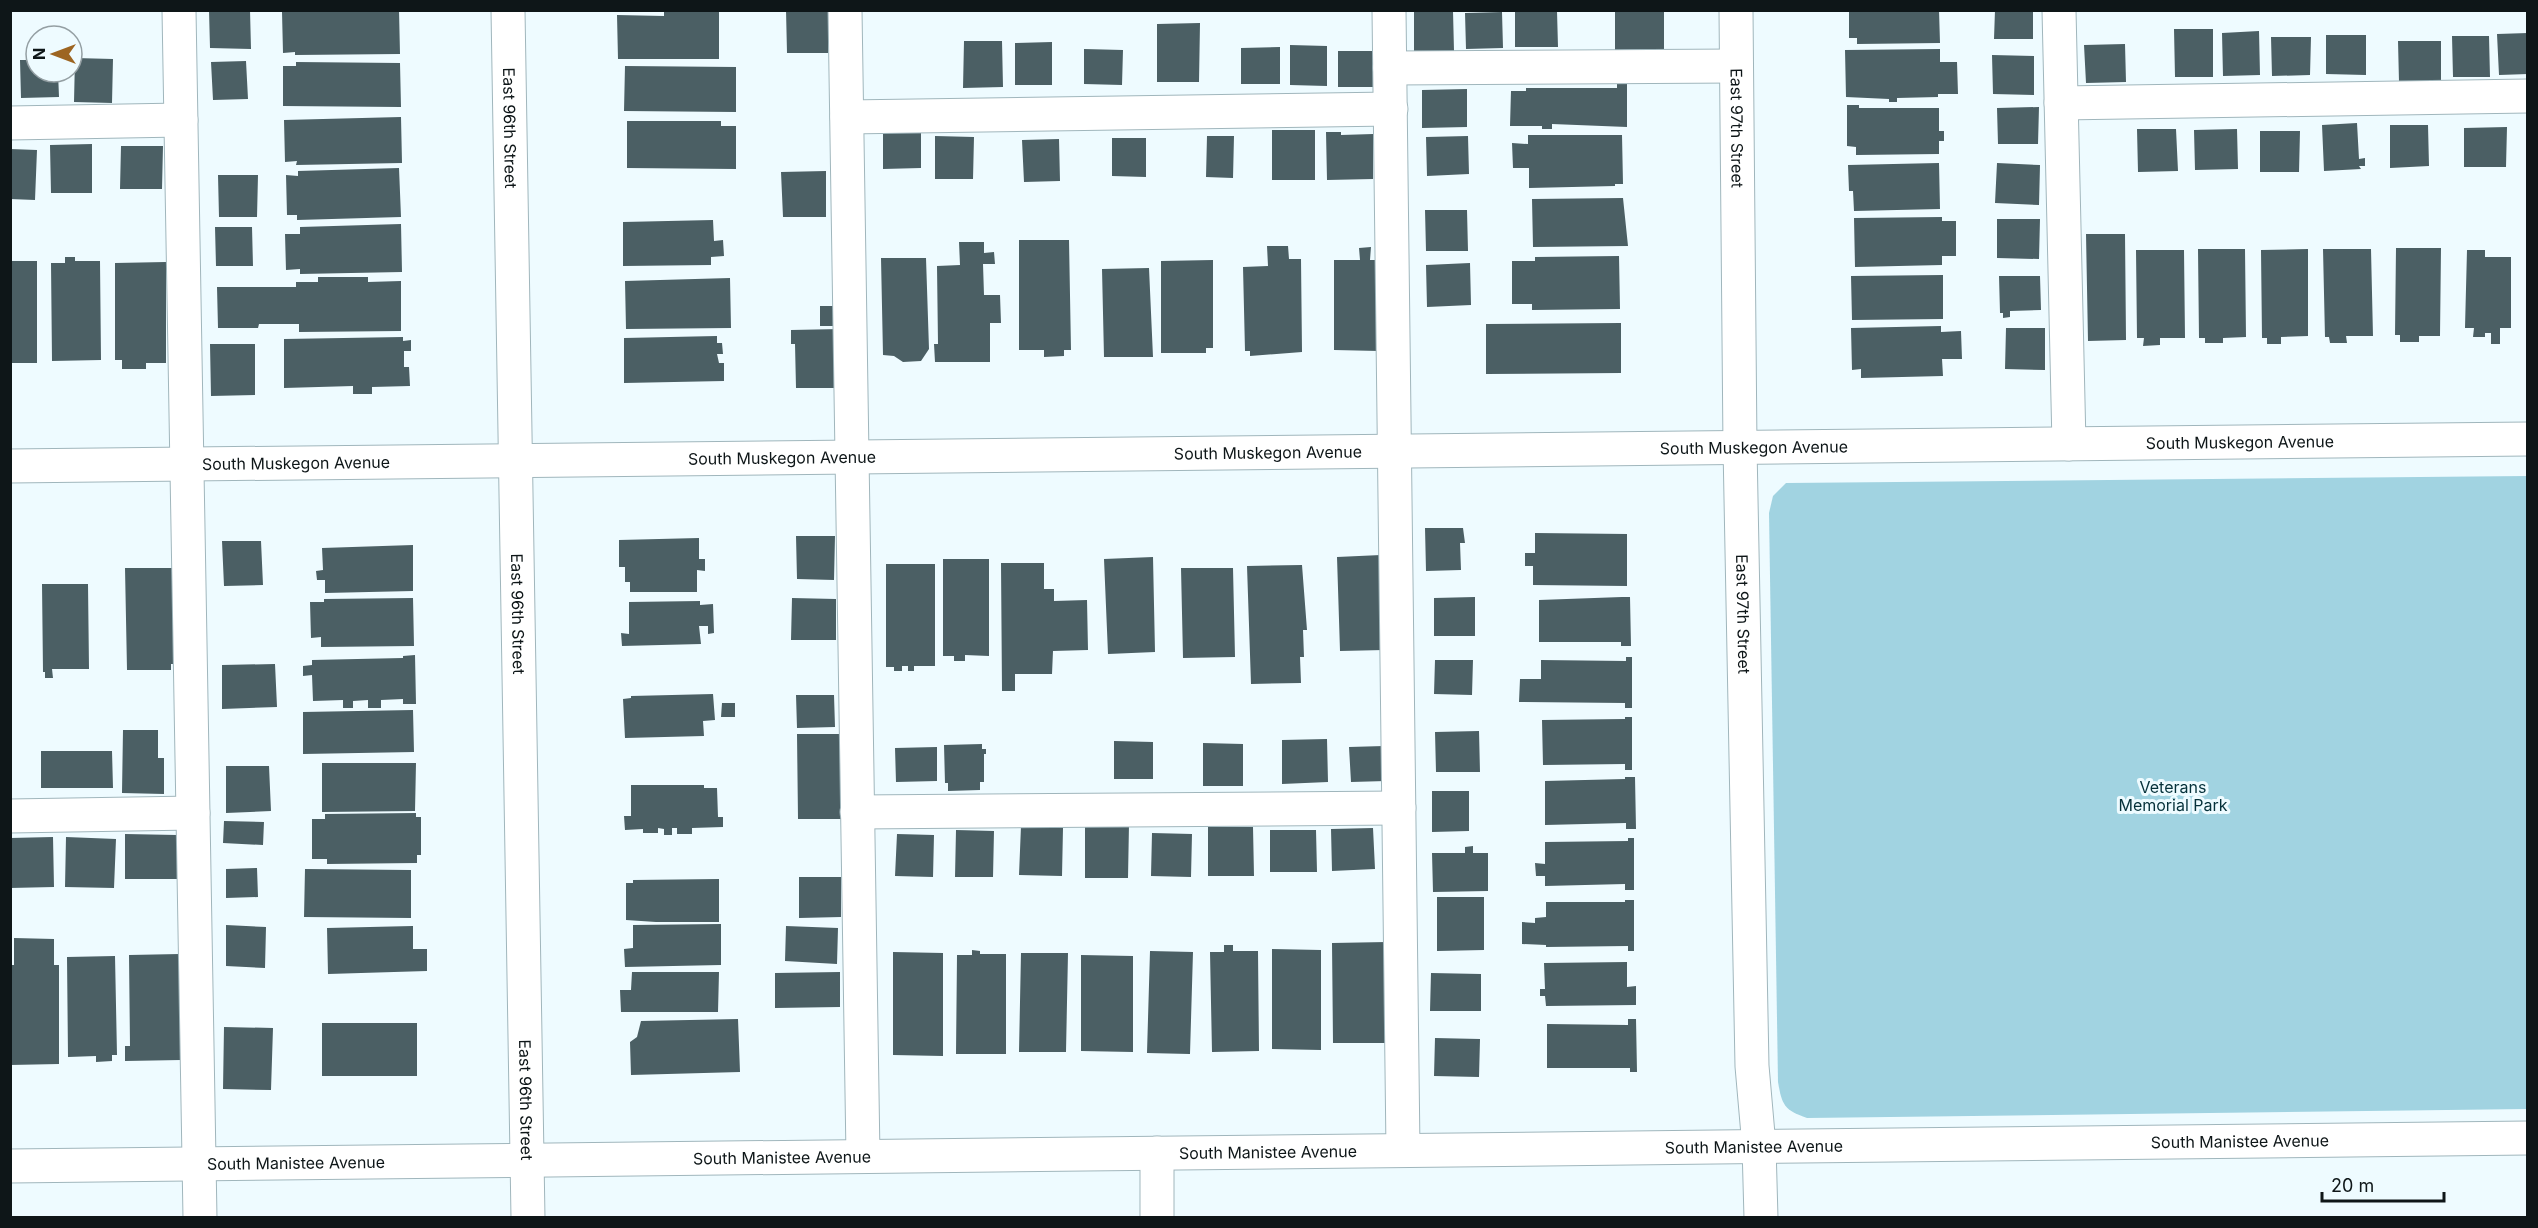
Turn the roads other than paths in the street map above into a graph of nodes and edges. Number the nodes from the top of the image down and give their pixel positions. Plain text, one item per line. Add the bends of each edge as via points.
1 (179, 10) edge
2 (508, 10) edge
3 (845, 10) edge
4 (1389, 10) edge
5 (1736, 10) edge
6 (2058, 10) edge
7 (1736, 66) junction
8 (1390, 68) junction
9 (2528, 96) edge
10 (2061, 103) junction
11 (1391, 109) junction
12 (846, 117) junction
13 (181, 120) junction
14 (10, 123) edge
15 (2528, 439) edge
16 (2069, 444) junction
17 (1740, 447) junction
18 (1395, 452) junction
19 (851, 457) junction
20 (516, 460) junction
21 (187, 465) junction
22 (10, 466) edge
23 (1400, 808) junction
24 (857, 812) junction
25 (193, 813) junction
26 (10, 816) edge
27 (2528, 1138) edge
28 (1759, 1146) junction
29 (1404, 1150) junction
30 (1157, 1153) junction
31 (863, 1156) junction
32 (527, 1159) junction
33 (199, 1164) junction
34 (10, 1166) edge
35 (200, 1218) edge
36 (528, 1218) edge
37 (1157, 1218) edge
38 (1761, 1218) edge

1 - 13 street
2 - 20 street, East 96th Street
3 - 12 street
4 - 8 street
5 - 7 street, East 97th Street
6 - 10 street
7 - 8 street
7 - 17 street, East 97th Street
8 - 11 street
9 - 10 street
10 - 16 street
11 - 12 street
11 - 18 street
12 - 19 street
13 - 14 street
13 - 21 street
15 - 16 street, South Muskegon Avenue
16 - 17 street, South Muskegon Avenue
17 - 18 street, South Muskegon Avenue
17 - 28 street, East 97th Street via 1752,1066
18 - 19 street, South Muskegon Avenue
18 - 23 street
19 - 20 street, South Muskegon Avenue
19 - 24 street
20 - 21 street, South Muskegon Avenue
20 - 32 street, East 96th Street
21 - 22 street, South Muskegon Avenue
21 - 25 street
23 - 24 street
23 - 29 street
24 - 31 street
25 - 26 street
25 - 33 street
27 - 28 street, South Manistee Avenue
28 - 29 street, South Manistee Avenue
28 - 38 street, East 97th Street
29 - 30 street, South Manistee Avenue
30 - 31 street, South Manistee Avenue
30 - 37 street
31 - 32 street, South Manistee Avenue
32 - 33 street, South Manistee Avenue
32 - 36 street, East 96th Street
33 - 34 street, South Manistee Avenue
33 - 35 street

